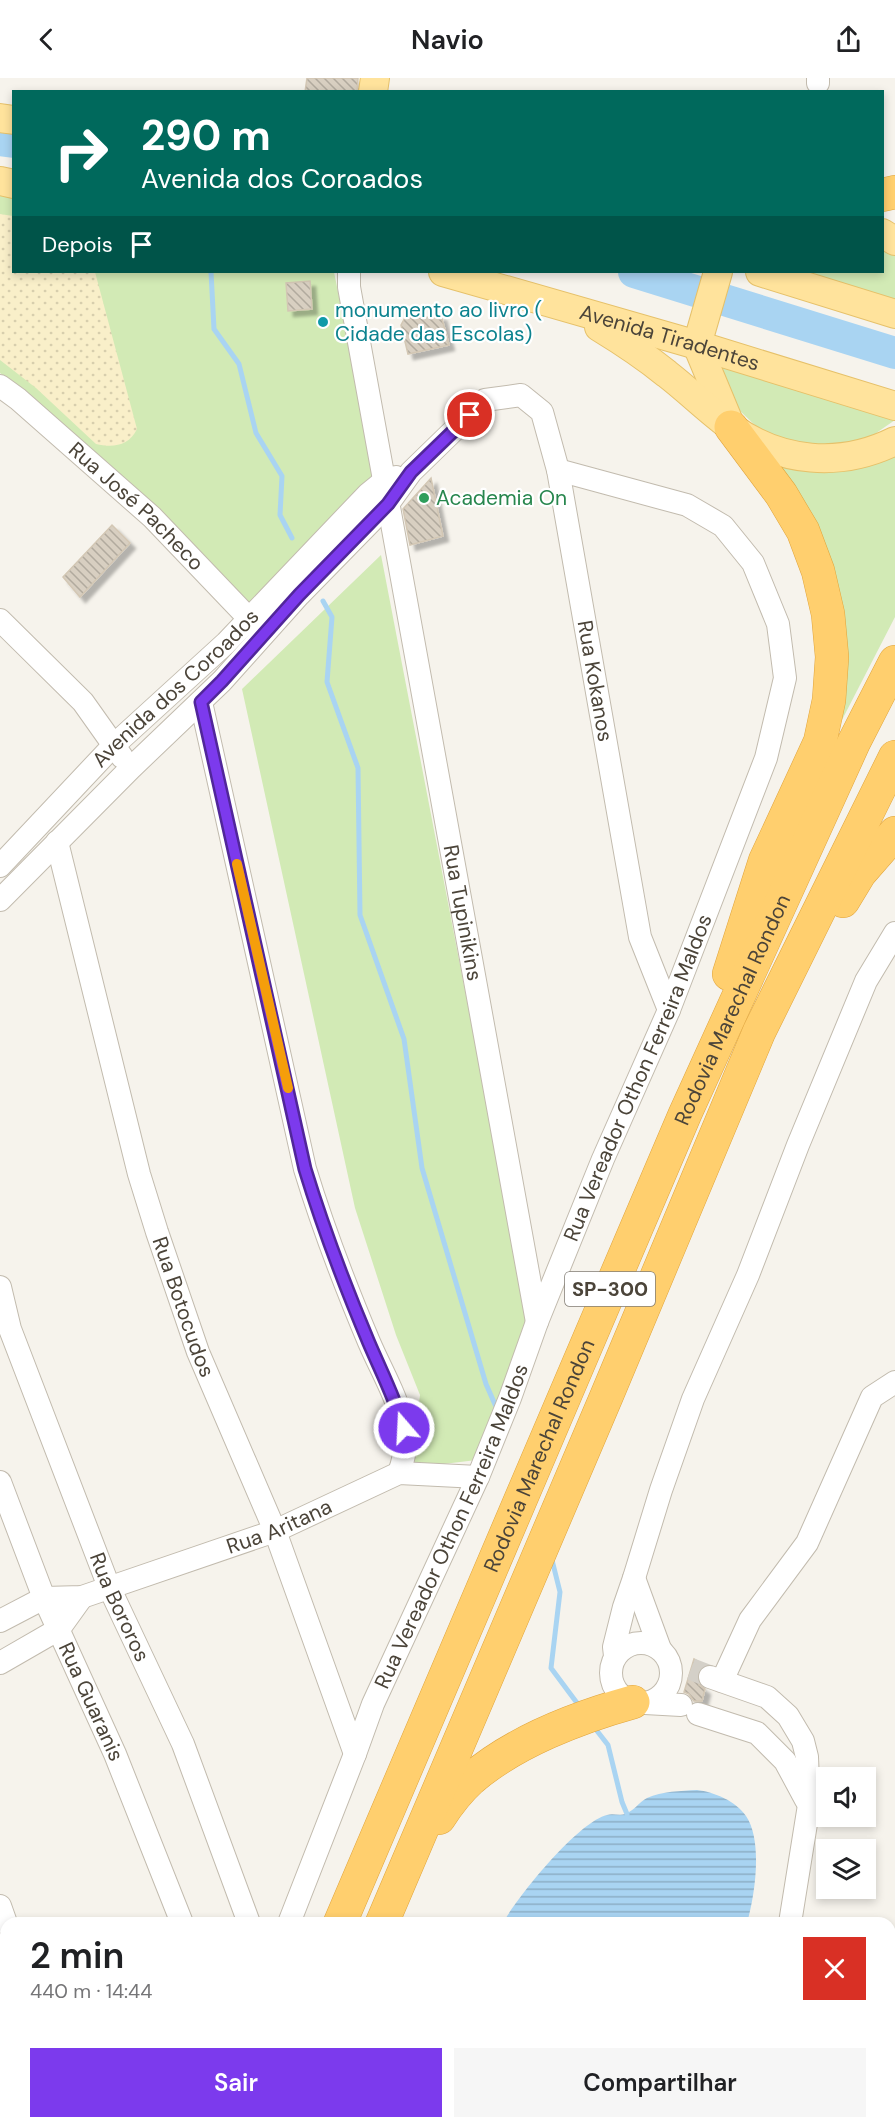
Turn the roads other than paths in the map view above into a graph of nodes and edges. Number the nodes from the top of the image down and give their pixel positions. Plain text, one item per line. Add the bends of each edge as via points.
1 (349, 273) edge
2 (445, 273) edge
3 (718, 273) edge
4 (763, 273) edge
5 (576, 312) junction
6 (895, 314) edge
7 (698, 342) junction
8 (0, 386) edge
9 (485, 400) joint
10 (895, 406) edge
11 (731, 427) junction
12 (895, 441) edge
13 (558, 470) junction
14 (411, 472) junction
15 (384, 481) junction
16 (388, 504) junction
17 (0, 620) edge
18 (257, 626) junction
19 (895, 662) edge
20 (201, 702) junction
21 (113, 746) junction
22 (895, 757) edge
23 (131, 768) junction
24 (895, 833) edge
25 (57, 842) junction
26 (0, 866) edge
27 (0, 900) edge
28 (895, 933) edge
29 (669, 1010) junction
30 (759, 1032) junction
31 (685, 1114) junction
32 (0, 1287) edge
33 (537, 1322) junction
34 (895, 1382) edge
35 (399, 1473) junction
36 (478, 1477) junction
37 (0, 1482) edge
38 (275, 1531) junction
39 (634, 1578) junction
40 (109, 1587) junction
41 (82, 1597) junction
42 (44, 1598) junction
43 (0, 1621) edge
44 (59, 1629) junction
45 (664, 1653) junction
46 (615, 1656) junction
47 (0, 1663) edge
48 (707, 1675) junction
49 (639, 1702) junction
50 (355, 1754) junction
51 (808, 1805) junction
52 (385, 1916) edge
53 (180, 1917) edge
54 (247, 1917) edge
55 (291, 1917) edge
56 (343, 1917) edge
57 (791, 1917) edge

1 - 15 street, Rua Tupinikins
2 - 5 main road, Avenida Tiradentes
3 - 7 main road
4 - 6 main road
5 - 7 main road, Avenida Tiradentes
5 - 11 main road via 666,372
7 - 10 main road, Avenida Tiradentes
7 - 11 main road
8 - 18 street, Rua José Pacheco via 152,517
9 - 13 street, Rua Kokanos via 521,395 542,412
9 - 14 street, Avenida dos Coroados
11 - 12 main road via 777,452 802,458 854,457
11 - 31 highway via 781,494 818,571 828,614 830,689 820,742 765,861
13 - 29 street, Rua Kokanos via 640,937
13 - 29 street, Rua Vereador Othon Ferreira Maldos via 687,505 723,526 753,563 778,624 785,678 766,758
14 - 15 street, Avenida dos Coroados
14 - 16 street, Avenida dos Coroados
15 - 16 street, Rua Tupinikins
15 - 18 street, Avenida dos Coroados via 368,494
16 - 18 street, Avenida dos Coroados via 299,595
16 - 33 street, Rua Tupinikins
17 - 21 street via 83,702
18 - 20 street, Avenida dos Coroados
18 - 21 street, Avenida dos Coroados via 226,643
19 - 31 highway, Rodovia Marechal Rondon / SP-300 via 854,742
20 - 23 street, Avenida dos Coroados
20 - 35 street via 305,1169 317,1209 404,1428
21 - 23 street
21 - 26 street, Avenida dos Coroados
22 - 30 highway, Rodovia Marechal Rondon / SP-300
23 - 25 street, Avenida dos Coroados
24 - 30 highway via 860,873
25 - 27 street, Avenida dos Coroados
25 - 38 street, Rua Botocudos via 139,1174 157,1232 198,1352
28 - 39 street via 867,981 748,1275 693,1399
29 - 33 street, Rua Vereador Othon Ferreira Maldos
30 - 52 highway, Rodovia Marechal Rondon / SP-300
31 - 56 highway, Rodovia Marechal Rondon / SP-300
32 - 40 street, Rua Bororos via 10,1329
33 - 36 street, Rua Vereador Othon Ferreira Maldos
34 - 48 street via 872,1397 807,1543
35 - 36 street, Rua Aritana
35 - 38 street, Rua Aritana
36 - 50 street, Rua Vereador Othon Ferreira Maldos via 373,1704
37 - 42 street, Rua Guaranis
38 - 40 street, Rua Aritana
38 - 50 street, Rua Botocudos
39 - 45 street
39 - 46 street via 621,1617
40 - 41 street, Rua Aritana
40 - 54 street, Rua Bororos via 183,1744
41 - 42 street, Rua Aritana
41 - 44 street
42 - 43 street, Rua Aritana
42 - 44 street, Rua Guaranis
44 - 47 street
44 - 53 street, Rua Guaranis via 115,1754
45 - 46 street via 650,1643 638,1642
45 - 48 street
45 - 49 street via 671,1669 665,1691 656,1699
46 - 49 street via 611,1676 615,1688 622,1696
48 - 51 street via 767,1697 788,1716 803,1741 807,1757
49 - 51 street via 689,1709 757,1733 785,1761
49 - 52 highway via 555,1729 503,1756 472,1779 438,1819
50 - 55 street, Rua Vereador Othon Ferreira Maldos
51 - 57 street

